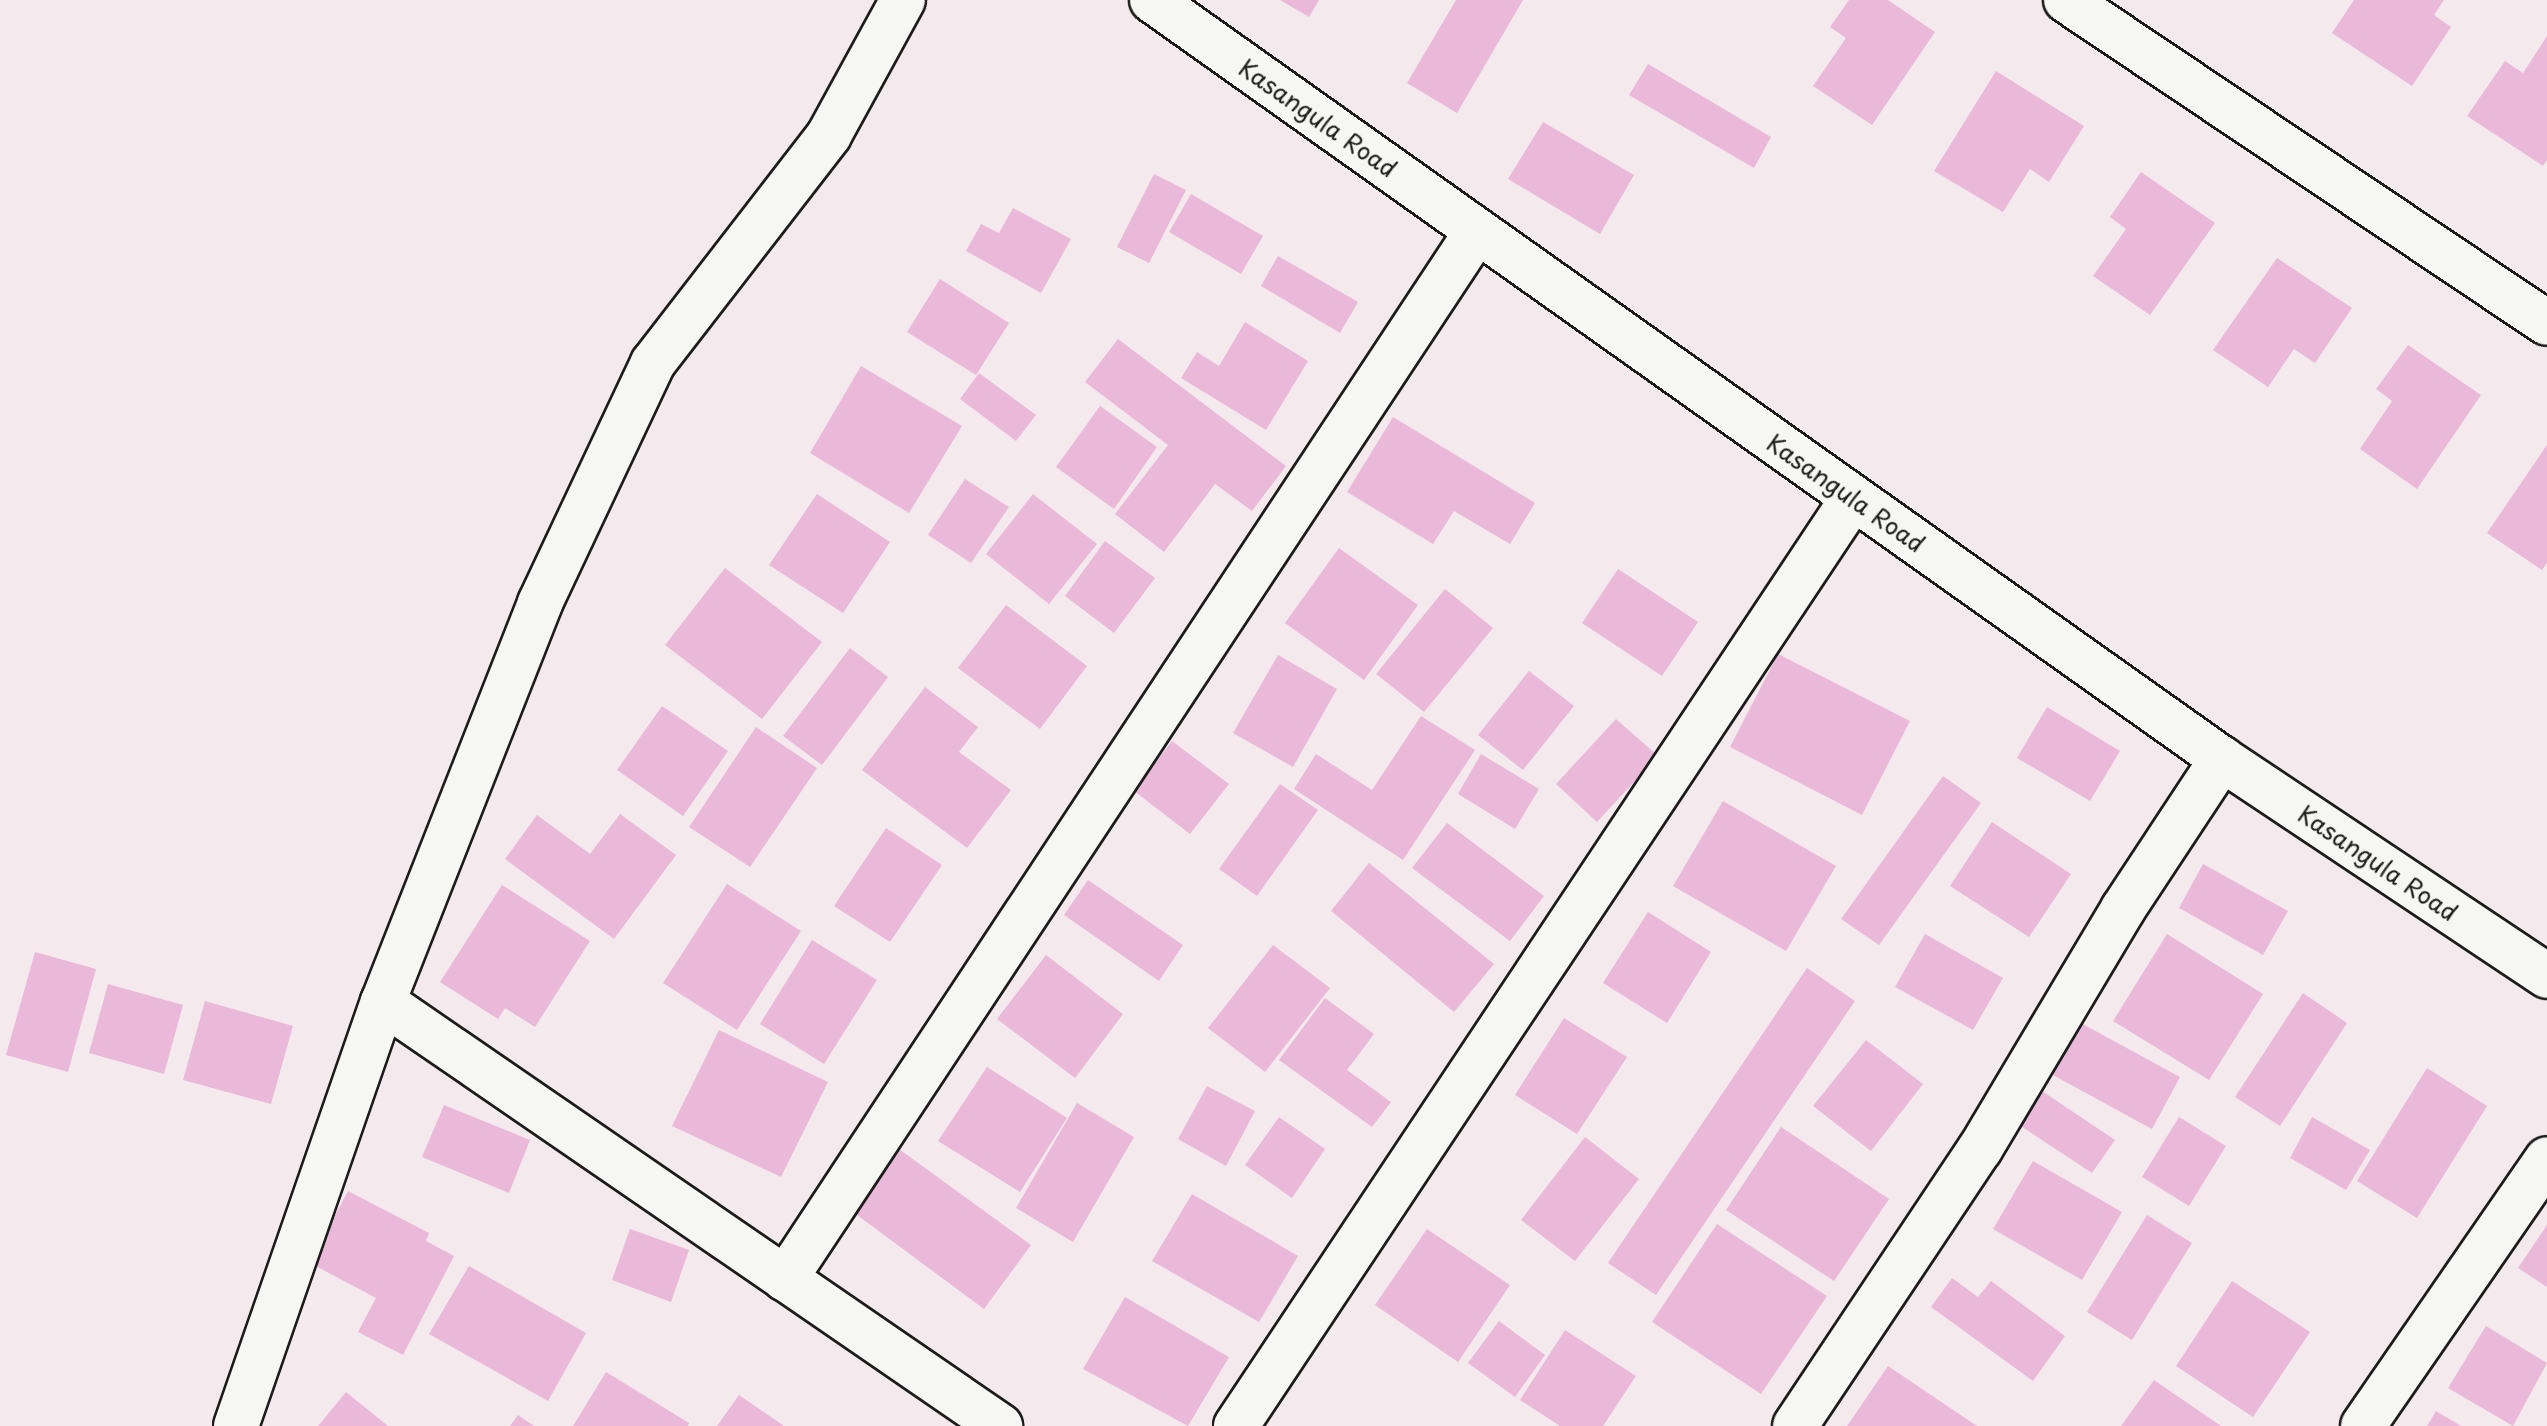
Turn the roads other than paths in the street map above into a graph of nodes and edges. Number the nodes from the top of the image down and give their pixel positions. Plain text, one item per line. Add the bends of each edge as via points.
1 (903, 0) edge
2 (1152, 0) edge
3 (2066, 0) edge
4 (1477, 231) junction
5 (2547, 323) edge
6 (1853, 498) junction
7 (2222, 759) junction
8 (2547, 976) edge
9 (383, 1002) junction
10 (2547, 1159) edge
11 (785, 1279) junction
12 (236, 1426) edge
13 (1000, 1426) edge
14 (1236, 1426) edge
15 (1795, 1426) edge
16 (2363, 1426) edge

1 - 9 street via 829,135 653,363 540,603
2 - 4 street, Kasangula Road
3 - 5 street
4 - 6 street, Kasangula Road
4 - 11 street
6 - 7 street, Kasangula Road
6 - 14 street
7 - 8 street, Kasangula Road
7 - 15 street via 2123,909 1980,1149
9 - 11 street
9 - 12 street
10 - 16 street
11 - 13 street

